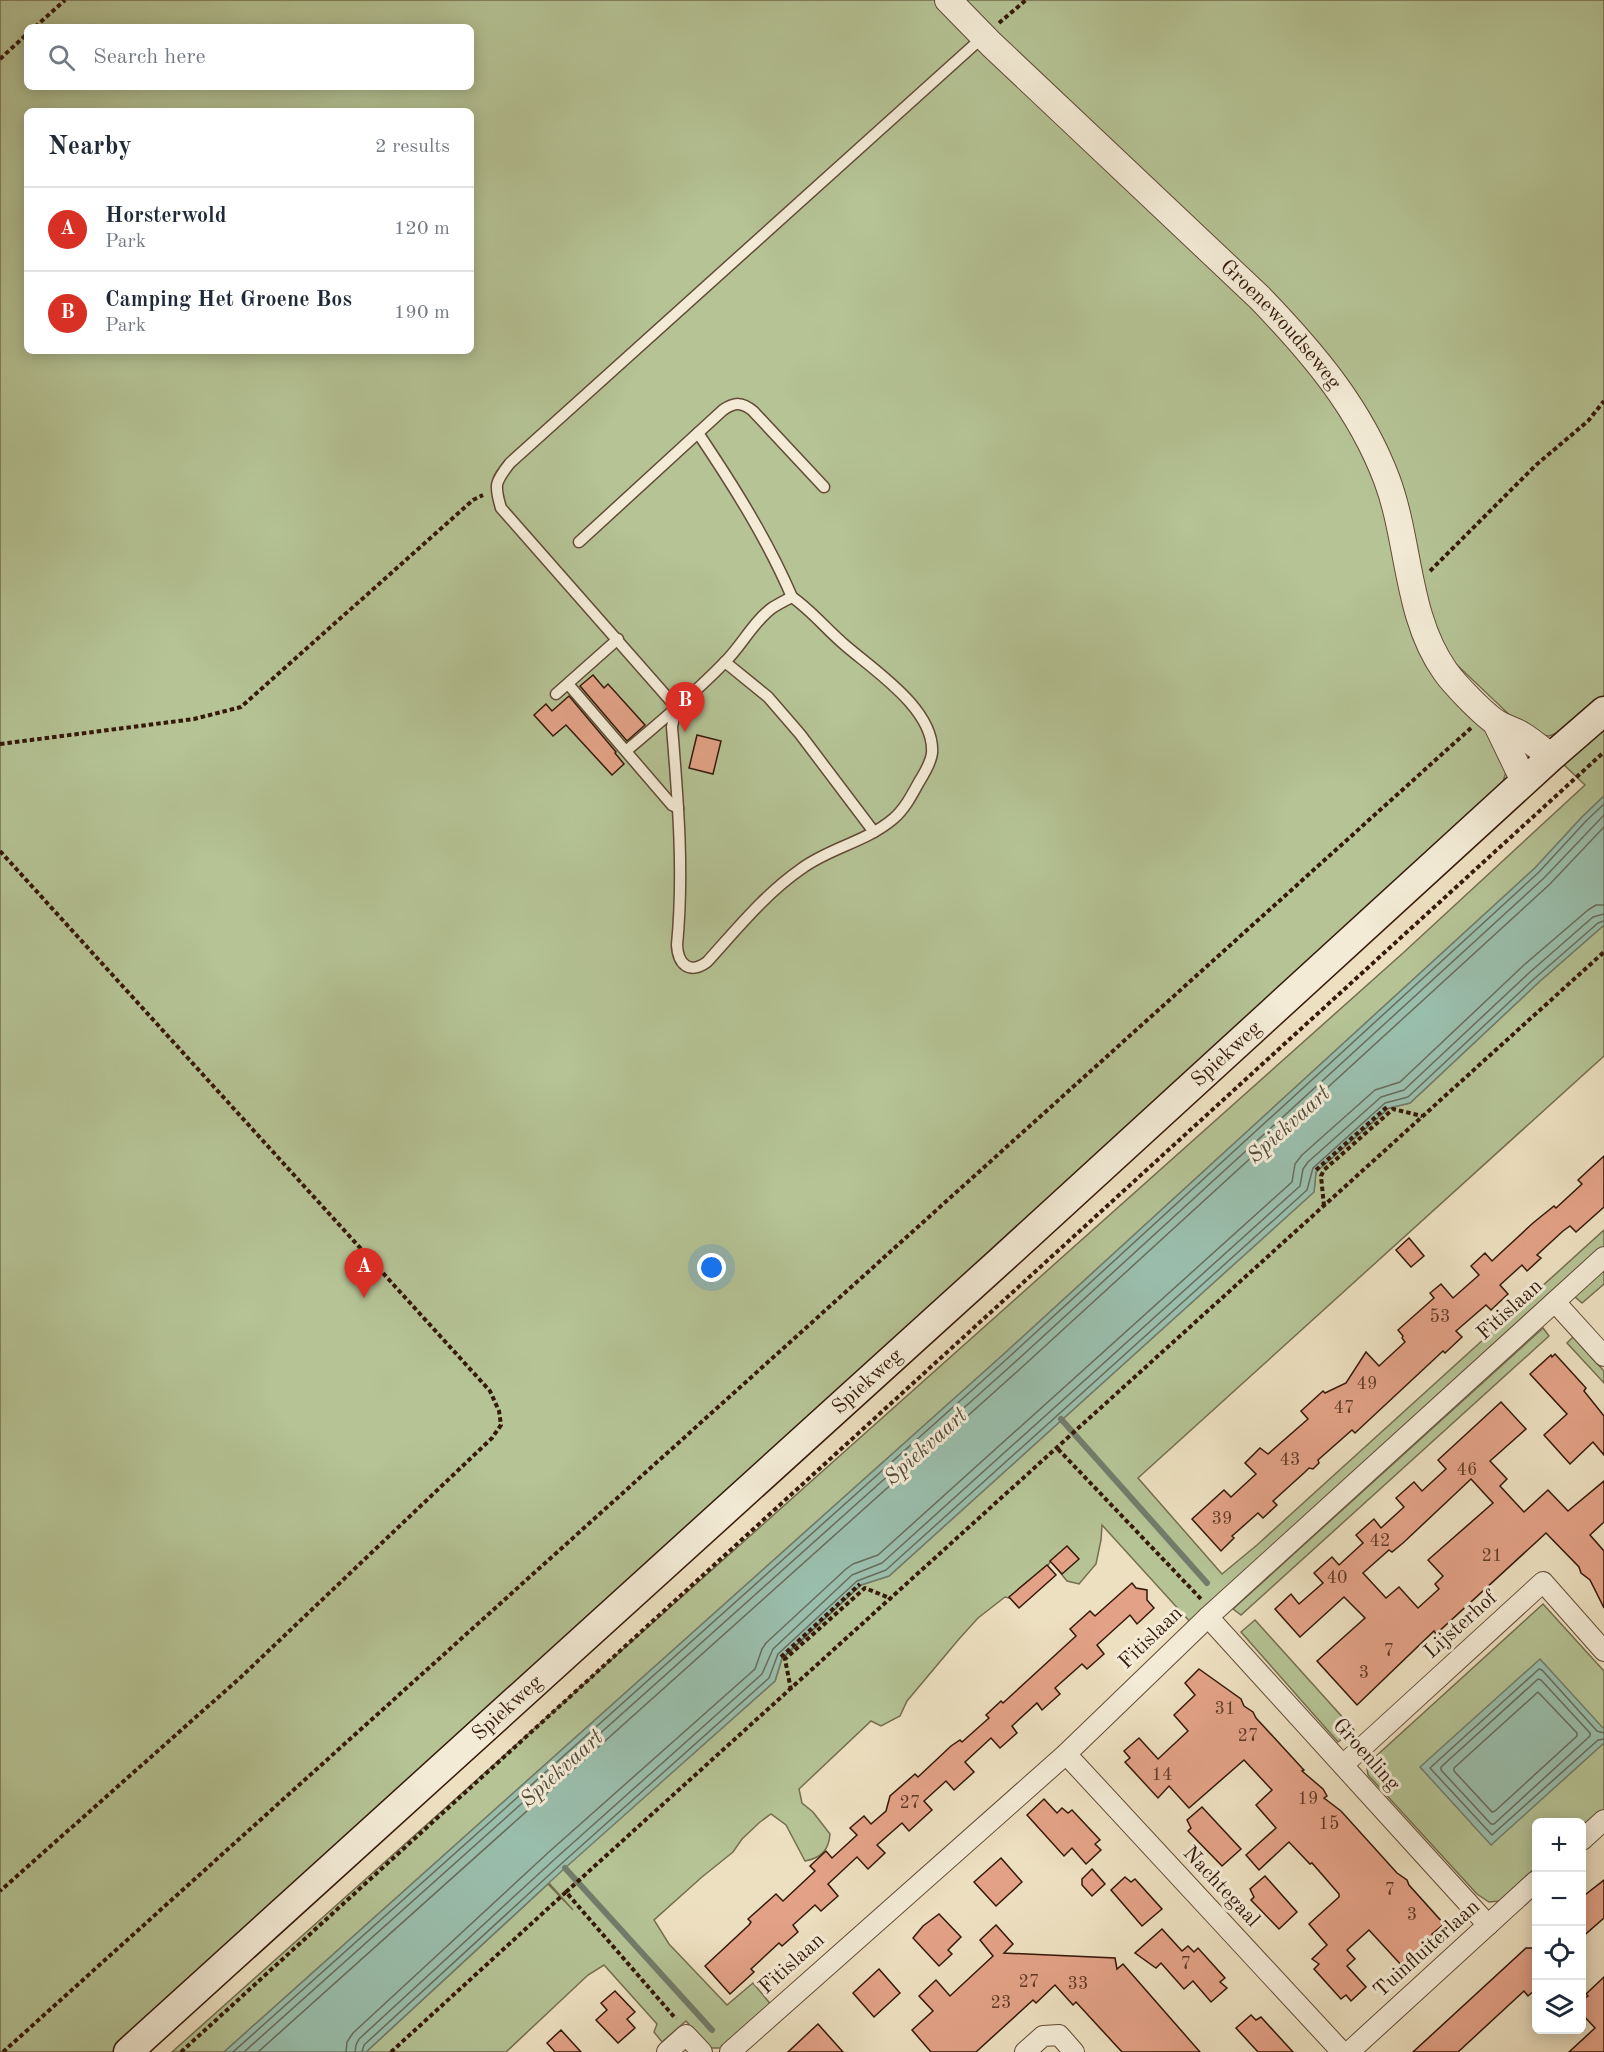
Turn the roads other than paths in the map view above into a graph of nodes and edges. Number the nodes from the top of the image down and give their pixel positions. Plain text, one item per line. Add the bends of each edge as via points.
1 (948, 0) edge
2 (985, 36) junction
3 (698, 433) junction
4 (824, 487) dead end
5 (579, 542) dead end
6 (792, 597) junction
7 (618, 639) junction
8 (725, 662) junction
9 (568, 684) junction
10 (556, 694) dead end
11 (676, 707) junction
12 (1604, 711) edge
13 (1492, 718) junction
14 (626, 751) junction
15 (1551, 757) junction
16 (1524, 781) junction
17 (678, 808) junction
18 (874, 832) junction
19 (1604, 1257) edge
20 (1555, 1302) junction
21 (1604, 1356) edge
22 (1211, 1615) junction
23 (1604, 1651) edge
24 (1066, 1754) junction
25 (1343, 1765) junction
26 (1604, 1820) edge
27 (1586, 1836) edge
28 (1532, 1885) edge
29 (1488, 1925) junction
30 (128, 2052) edge
31 (667, 2052) edge
32 (702, 2052) edge
33 (730, 2052) edge
34 (1025, 2052) edge
35 (1074, 2052) edge
36 (1342, 2052) edge
37 (1349, 2052) edge

1 - 2 street, Groenewoudseweg
2 - 7 lane via 501,474 495,488 501,508
2 - 13 street, Groenewoudseweg via 1260,298 1302,341 1335,383 1387,481 1420,617 1434,654 1452,680
3 - 4 lane via 732,404 744,404
3 - 5 lane
3 - 6 lane via 780,568
6 - 8 lane via 772,608
6 - 18 lane via 911,702 931,739 932,754 913,794 894,818
7 - 9 lane
7 - 11 lane
8 - 11 lane
8 - 18 lane via 768,697
9 - 10 lane
9 - 14 lane
11 - 14 lane
11 - 17 lane via 672,727
12 - 15 main road, Spiekweg
13 - 15 street, Groenewoudseweg
13 - 16 street, Groenewoudseweg
14 - 17 lane
15 - 16 main road, Spiekweg
16 - 30 main road, Spiekweg
17 - 18 lane via 681,883 677,945 683,964 691,968 707,962 785,880 813,860
19 - 20 street, Fitislaan
20 - 21 street
20 - 22 street, Fitislaan
22 - 24 street, Fitislaan
22 - 25 street, Groenling
23 - 25 street, Lijsterhof via 1543,1582
24 - 33 street, Fitislaan
24 - 36 street, Nachtegaal
25 - 29 street, Groenling
26 - 27 street
28 - 29 street, Tuinfluiterlaan
29 - 37 street, Tuinfluiterlaan
31 - 32 street via 686,2035
34 - 35 street via 1043,2036 1059,2035

